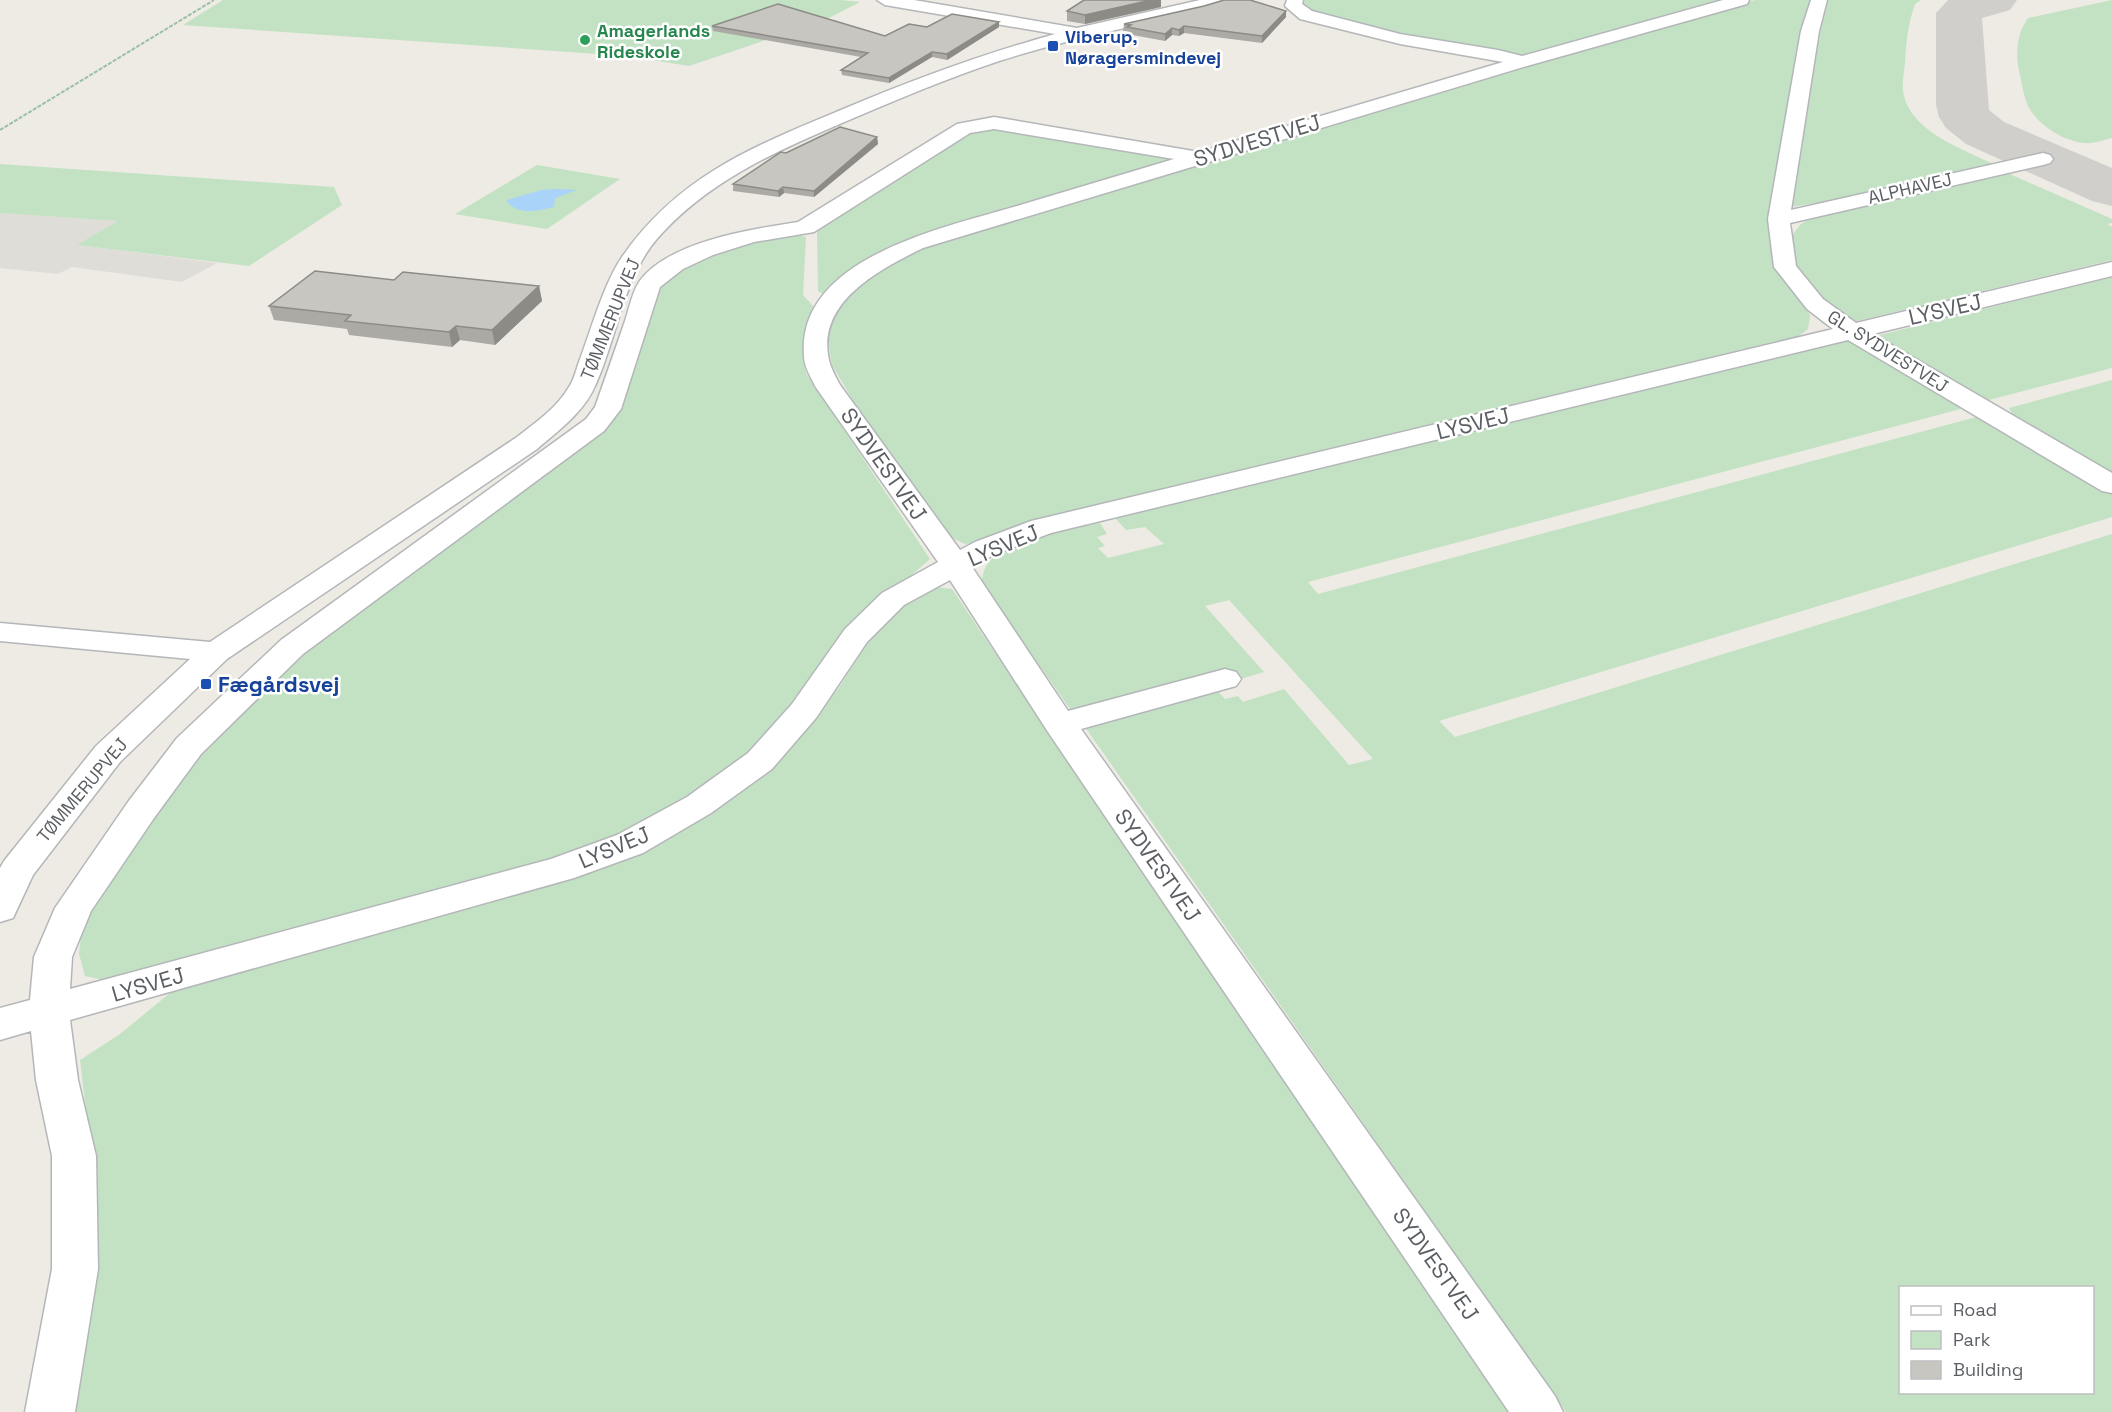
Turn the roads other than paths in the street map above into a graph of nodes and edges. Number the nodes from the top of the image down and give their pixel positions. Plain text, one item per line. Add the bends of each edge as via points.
1 (885, 0) edge
2 (1222, 0) edge
3 (1295, 0) edge
4 (1741, 0) edge
5 (1819, 0) edge
6 (1079, 33) junction
7 (1521, 62) junction
8 (1199, 157) junction
9 (2043, 159) dead end
10 (1779, 219) junction
11 (2112, 269) edge
12 (1851, 332) junction
13 (2112, 485) edge
14 (956, 566) junction
15 (0, 632) edge
16 (216, 652) junction
17 (1225, 679) dead end
18 (1060, 724) junction
19 (0, 908) edge
20 (49, 1012) junction
21 (0, 1024) edge
22 (50, 1412) edge
23 (1538, 1412) edge

1 - 6 street
2 - 6 street, TØMMERUPVEJ
3 - 7 street via 1293,6 1297,10 1326,20
4 - 7 street, SYDVESTVEJ
5 - 10 street, GL. SYDVESTVEJ via 1810,31
6 - 16 street, TØMMERUPVEJ via 930,79 772,146 713,179 673,209 627,266 582,388 558,418 527,443
7 - 8 street, SYDVESTVEJ
8 - 14 street, SYDVESTVEJ via 915,243 878,261 848,282 827,306 816,332 816,359 828,386
8 - 20 street via 1014,126 980,124 964,128 806,227 733,242 681,259 662,271 649,285 608,409 595,425 292,647 189,746 74,908 53,957
9 - 10 street, ALPHAVEJ
10 - 12 street, GL. SYDVESTVEJ via 1785,267 1815,304
11 - 12 street, LYSVEJ
12 - 13 street, GL. SYDVESTVEJ
12 - 14 street, LYSVEJ via 1041,527 986,548
14 - 18 street, SYDVESTVEJ
14 - 20 street, LYSVEJ via 893,599 856,636 804,711 760,761 699,805 630,844 561,869
15 - 16 street
16 - 19 street, TØMMERUPVEJ via 108,754 17,870
17 - 18 street
18 - 23 street, SYDVESTVEJ
20 - 21 street, LYSVEJ
20 - 22 street via 57,1080 74,1156 75,1269

